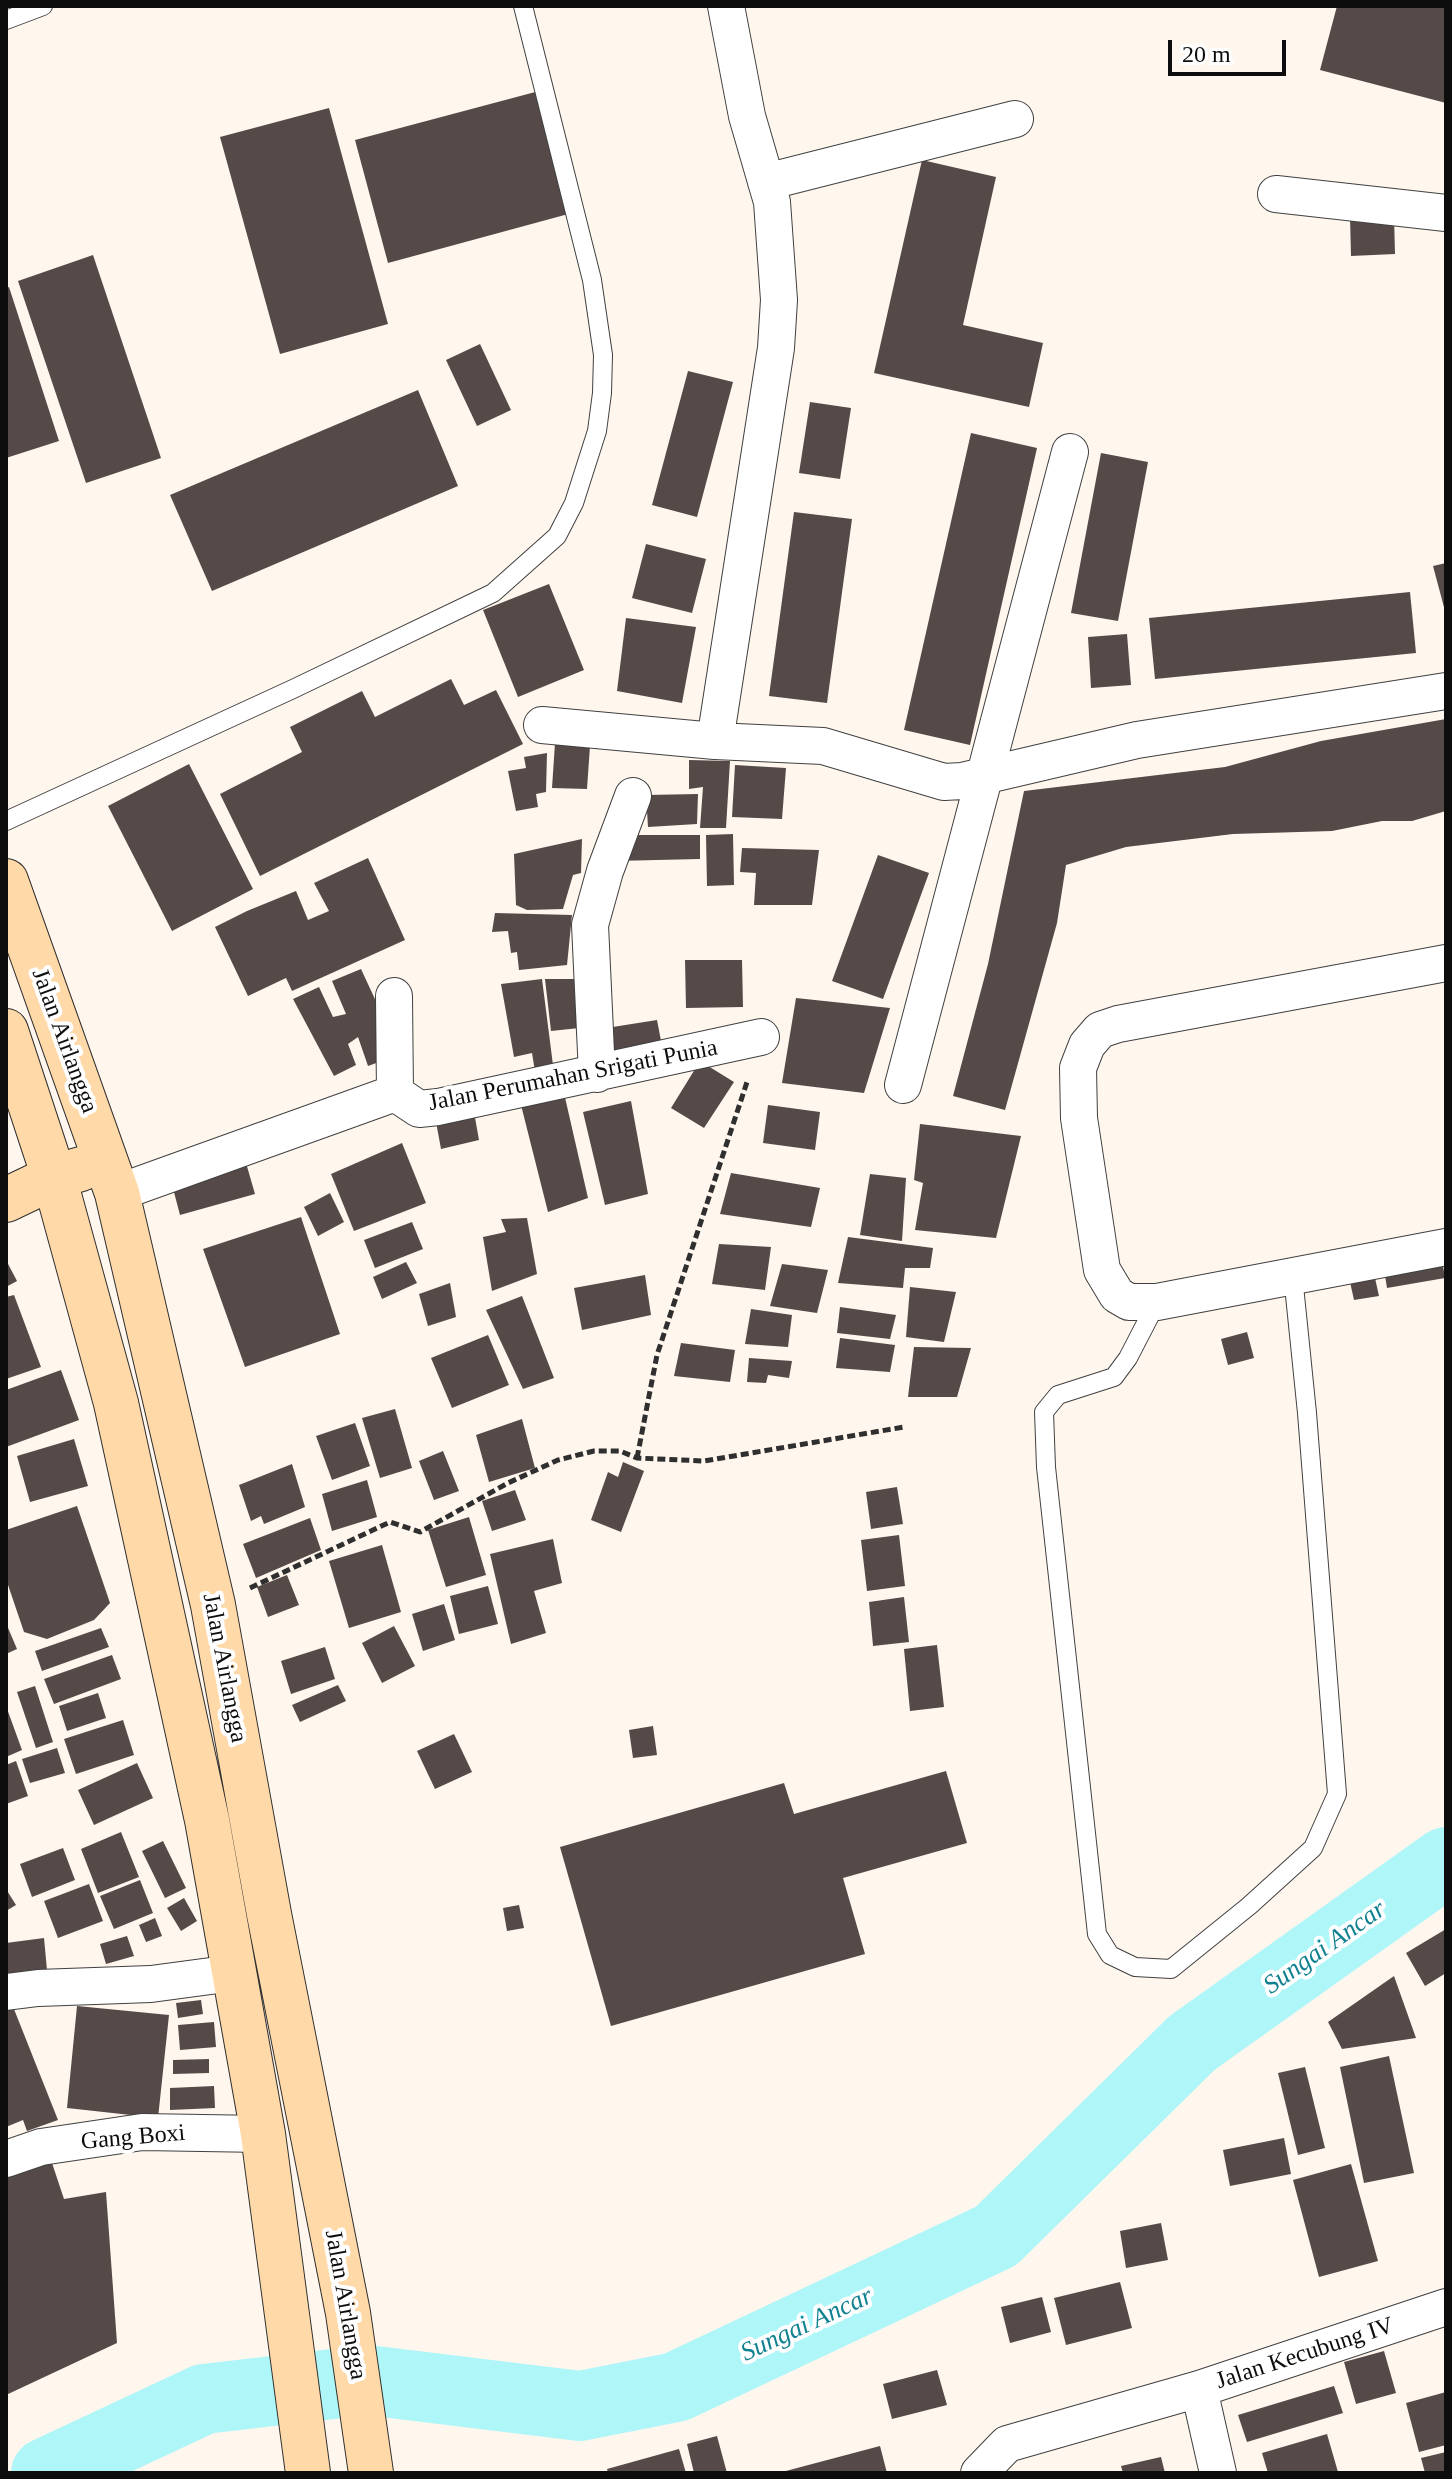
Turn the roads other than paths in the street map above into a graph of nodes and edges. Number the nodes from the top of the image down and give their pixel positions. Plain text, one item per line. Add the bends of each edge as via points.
1 (43, 6) edge
2 (523, 6) edge
3 (726, 6) edge
4 (6, 20) edge
5 (1015, 119) dead end
6 (766, 182) junction
7 (1276, 194) dead end
8 (1446, 213) edge
9 (1070, 452) dead end
10 (1446, 691) edge
11 (542, 725) dead end
12 (715, 741) junction
13 (986, 775) junction
14 (633, 796) dead end
15 (6, 821) edge
16 (6, 881) edge
17 (1446, 963) edge
18 (394, 996) dead end
19 (6, 1031) edge
20 (761, 1037) road end
21 (597, 1074) junction
22 (903, 1085) dead end
23 (395, 1093) junction
24 (54, 1177) junction
25 (112, 1177) junction
26 (6, 1200) edge
27 (1446, 1247) edge
28 (1293, 1276) junction
29 (1157, 1302) junction
30 (251, 1812) junction
31 (207, 1820) junction
32 (233, 1973) junction
33 (6, 1992) edge
34 (263, 2134) junction
35 (6, 2159) edge
36 (1446, 2307) edge
37 (1199, 2389) junction
38 (308, 2473) edge
39 (371, 2473) edge
40 (979, 2473) edge
41 (1218, 2473) edge

1 - 4 lane
2 - 15 lane via 592,280 603,355 594,443 557,536 493,593
3 - 6 street
5 - 6 street
6 - 12 street via 779,300 776,348
7 - 8 street
9 - 13 street
10 - 13 street via 1137,740
11 - 12 street
12 - 13 street via 823,746 944,782
13 - 22 street
14 - 21 street via 590,925
16 - 25 main road, Jalan Airlangga
17 - 29 street via 1118,1024 1100,1030 1087,1045 1078,1068 1079,1118 1102,1270 1117,1295 1129,1302
18 - 23 street
19 - 24 main road, Jalan Airlangga
20 - 21 street, Jalan Perumahan Srigati Punia
21 - 23 street, Jalan Perumahan Srigati Punia via 419,1109
23 - 25 street, Jalan Perumahan Srigati Punia
24 - 25 main road
24 - 26 main road
24 - 31 main road, Jalan Airlangga via 116,1403
25 - 30 main road, Jalan Airlangga via 213,1605
27 - 28 street
28 - 29 street
28 - 29 lane via 1337,1794 1313,1848 1171,1969 1135,1967 1110,1955 1097,1934 1044,1412 1058,1395 1114,1377
30 - 31 main road
30 - 39 main road, Jalan Airlangga via 348,2313
31 - 32 main road, Jalan Airlangga
32 - 33 street via 151,1984
32 - 34 main road, Jalan Airlangga
34 - 35 street, Gang Boxi via 142,2132 41,2147
34 - 38 main road, Jalan Airlangga
36 - 37 street, Jalan Kecubung IV
37 - 40 street via 1007,2444
37 - 41 street, Jalan Kecubung IV

